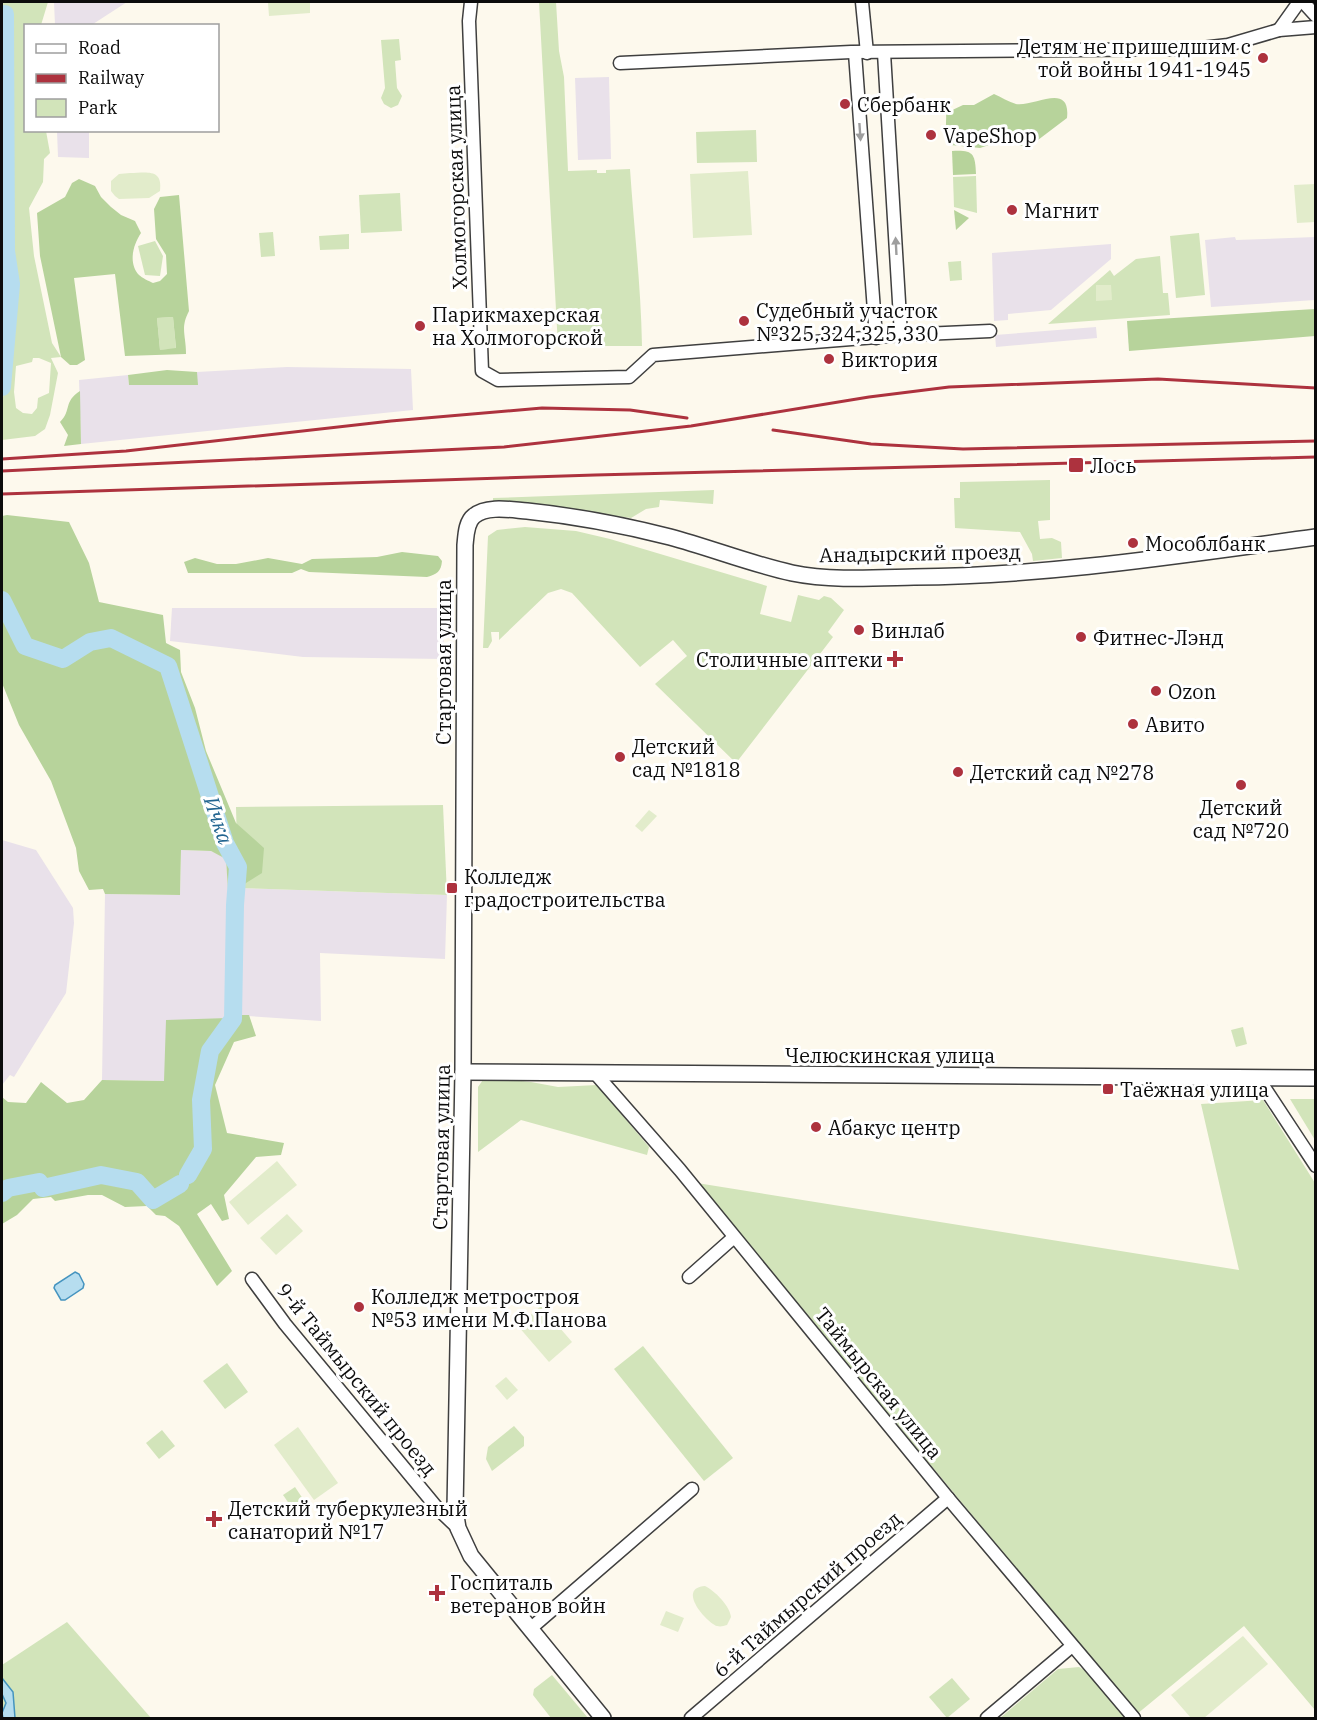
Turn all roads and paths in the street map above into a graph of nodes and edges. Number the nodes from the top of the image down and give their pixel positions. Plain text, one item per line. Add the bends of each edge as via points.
1 (471, 2) edge
2 (862, 2) edge
3 (1299, 2) edge
4 (1305, 2) edge
5 (1316, 16) edge
6 (1316, 27) edge
7 (1279, 30) junction
8 (861, 53) junction
9 (884, 53) junction
10 (620, 63) dead end
11 (990, 331) dead end
12 (901, 335) junction
13 (876, 338) junction
14 (467, 527) joint
15 (1316, 537) edge
16 (463, 1072) junction
17 (595, 1073) junction
18 (1258, 1078) junction
19 (1316, 1078) edge
20 (1316, 1166) edge
21 (734, 1238) junction
22 (689, 1277) dead end
23 (252, 1279) dead end
24 (692, 1489) dead end
25 (948, 1498) junction
26 (458, 1528) junction
27 (530, 1629) junction
28 (1072, 1647) junction
29 (603, 1719) edge
30 (692, 1719) edge
31 (987, 1719) edge
32 (1134, 1719) edge

1 - 13 street, Холмогорская улица via 482,371 498,381 629,377 653,355
2 - 8 street
3 - 7 street
4 - 5 street
6 - 7 street
7 - 9 street via 1228,45 1193,49
8 - 9 street
8 - 10 street
8 -> 13 street
12 -> 9 street
11 - 12 street
12 - 13 street
14 - 15 street, Анадырский проезд via 473,516 486,511 573,515 669,537 792,573 852,578 1031,572
14 - 16 street, Стартовая улица via 463,652
16 - 17 street, Челюскинская улица
16 - 26 street, Стартовая улица via 455,1501
17 - 18 street, Челюскинская улица
17 - 21 street, Таймырская улица
18 - 19 street, Челюскинская улица
18 - 20 street
21 - 22 street
21 - 25 street, Таймырская улица
23 - 26 street, 9-й Таймырский проезд via 430,1500
24 - 27 street
25 - 28 street, Таймырская улица
25 - 30 street, 6-й Таймырский проезд
26 - 27 street, Стартовая улица via 471,1556
27 - 29 street, Стартовая улица
28 - 31 street
28 - 32 street, Таймырская улица

